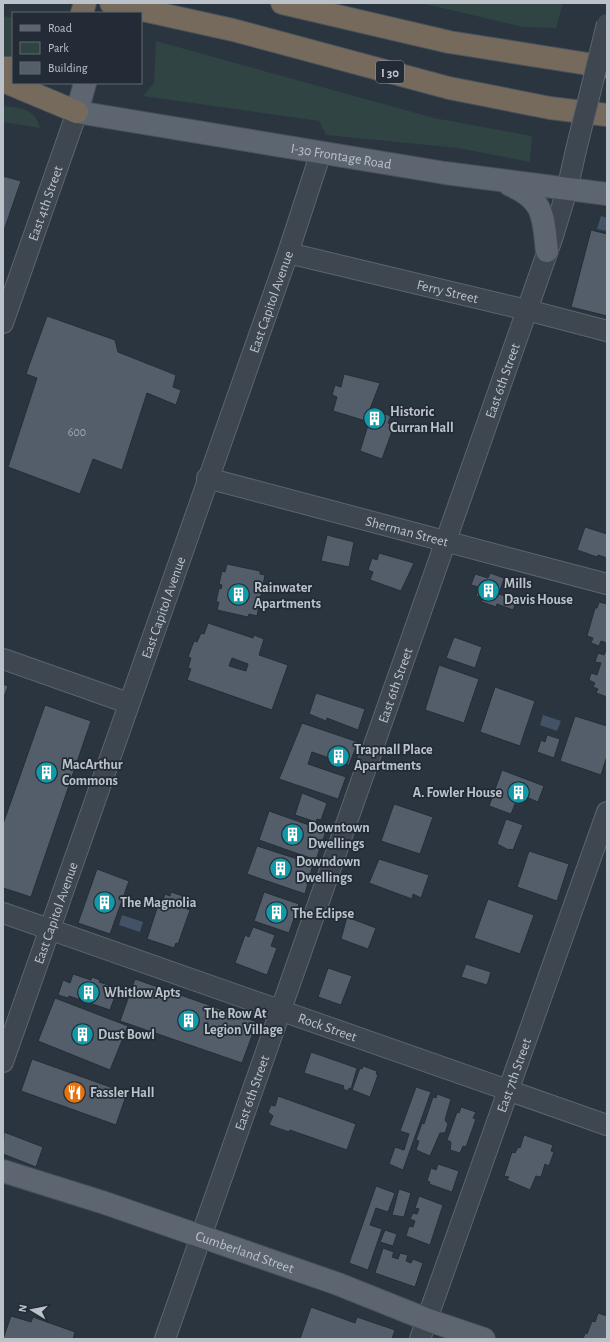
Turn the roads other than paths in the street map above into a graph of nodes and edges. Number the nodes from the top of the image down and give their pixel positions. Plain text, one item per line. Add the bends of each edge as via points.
1 (111, 3) edge
2 (282, 3) edge
3 (607, 24) edge
4 (607, 67) edge
5 (3, 81) edge
6 (85, 84) edge
7 (77, 112) junction
8 (607, 115) edge
9 (321, 152) junction
10 (500, 180) junction
11 (567, 190) junction
12 (607, 194) edge
13 (547, 251) junction
14 (288, 253) junction
15 (527, 310) junction
16 (3, 322) edge
17 (607, 331) edge
18 (208, 478) junction
19 (444, 540) junction
20 (607, 584) edge
21 (3, 659) edge
22 (128, 703) junction
23 (607, 812) edge
24 (3, 914) edge
25 (49, 929) junction
26 (280, 1011) junction
27 (3, 1062) edge
28 (508, 1090) junction
29 (607, 1125) edge
30 (3, 1172) edge
31 (200, 1238) junction
32 (424, 1330) edge
33 (165, 1339) edge
34 (484, 1339) edge

1 - 8 highway, I 30 via 234,30 449,88 550,108
2 - 4 highway via 449,42
3 - 11 street, East 6th Street, bridge
5 - 7 highway
6 - 7 main road, East 4th Street
7 - 9 main road, I-30 Frontage Road
7 - 16 street, East 4th Street
9 - 10 main road, I-30 Frontage Road
9 - 14 street, East Capitol Avenue
10 - 11 main road, I-30 Frontage Road
10 - 13 main road via 525,191 536,202 543,218
11 - 12 main road, I-30 Frontage Road
11 - 13 street, East 6th Street
13 - 15 street, East 6th Street
14 - 15 street, Ferry Street
14 - 18 street, East Capitol Avenue
15 - 17 street, Ferry Street
15 - 19 street, East 6th Street
18 - 19 street, Sherman Street
18 - 22 street, East Capitol Avenue
19 - 20 street, Sherman Street
19 - 26 street, East 6th Street
21 - 22 street
22 - 25 street, East Capitol Avenue
23 - 28 street, East 7th Street
24 - 25 street, Rock Street
25 - 26 street, Rock Street
25 - 27 street, East Capitol Avenue
26 - 28 street, Rock Street
26 - 31 street, East 6th Street
28 - 29 street, Rock Street
28 - 32 street, East 7th Street
30 - 31 main road, Cumberland Street via 104,1203
31 - 32 main road, Cumberland Street via 338,1284
31 - 33 street, East 6th Street
32 - 34 main road, Cumberland Street

